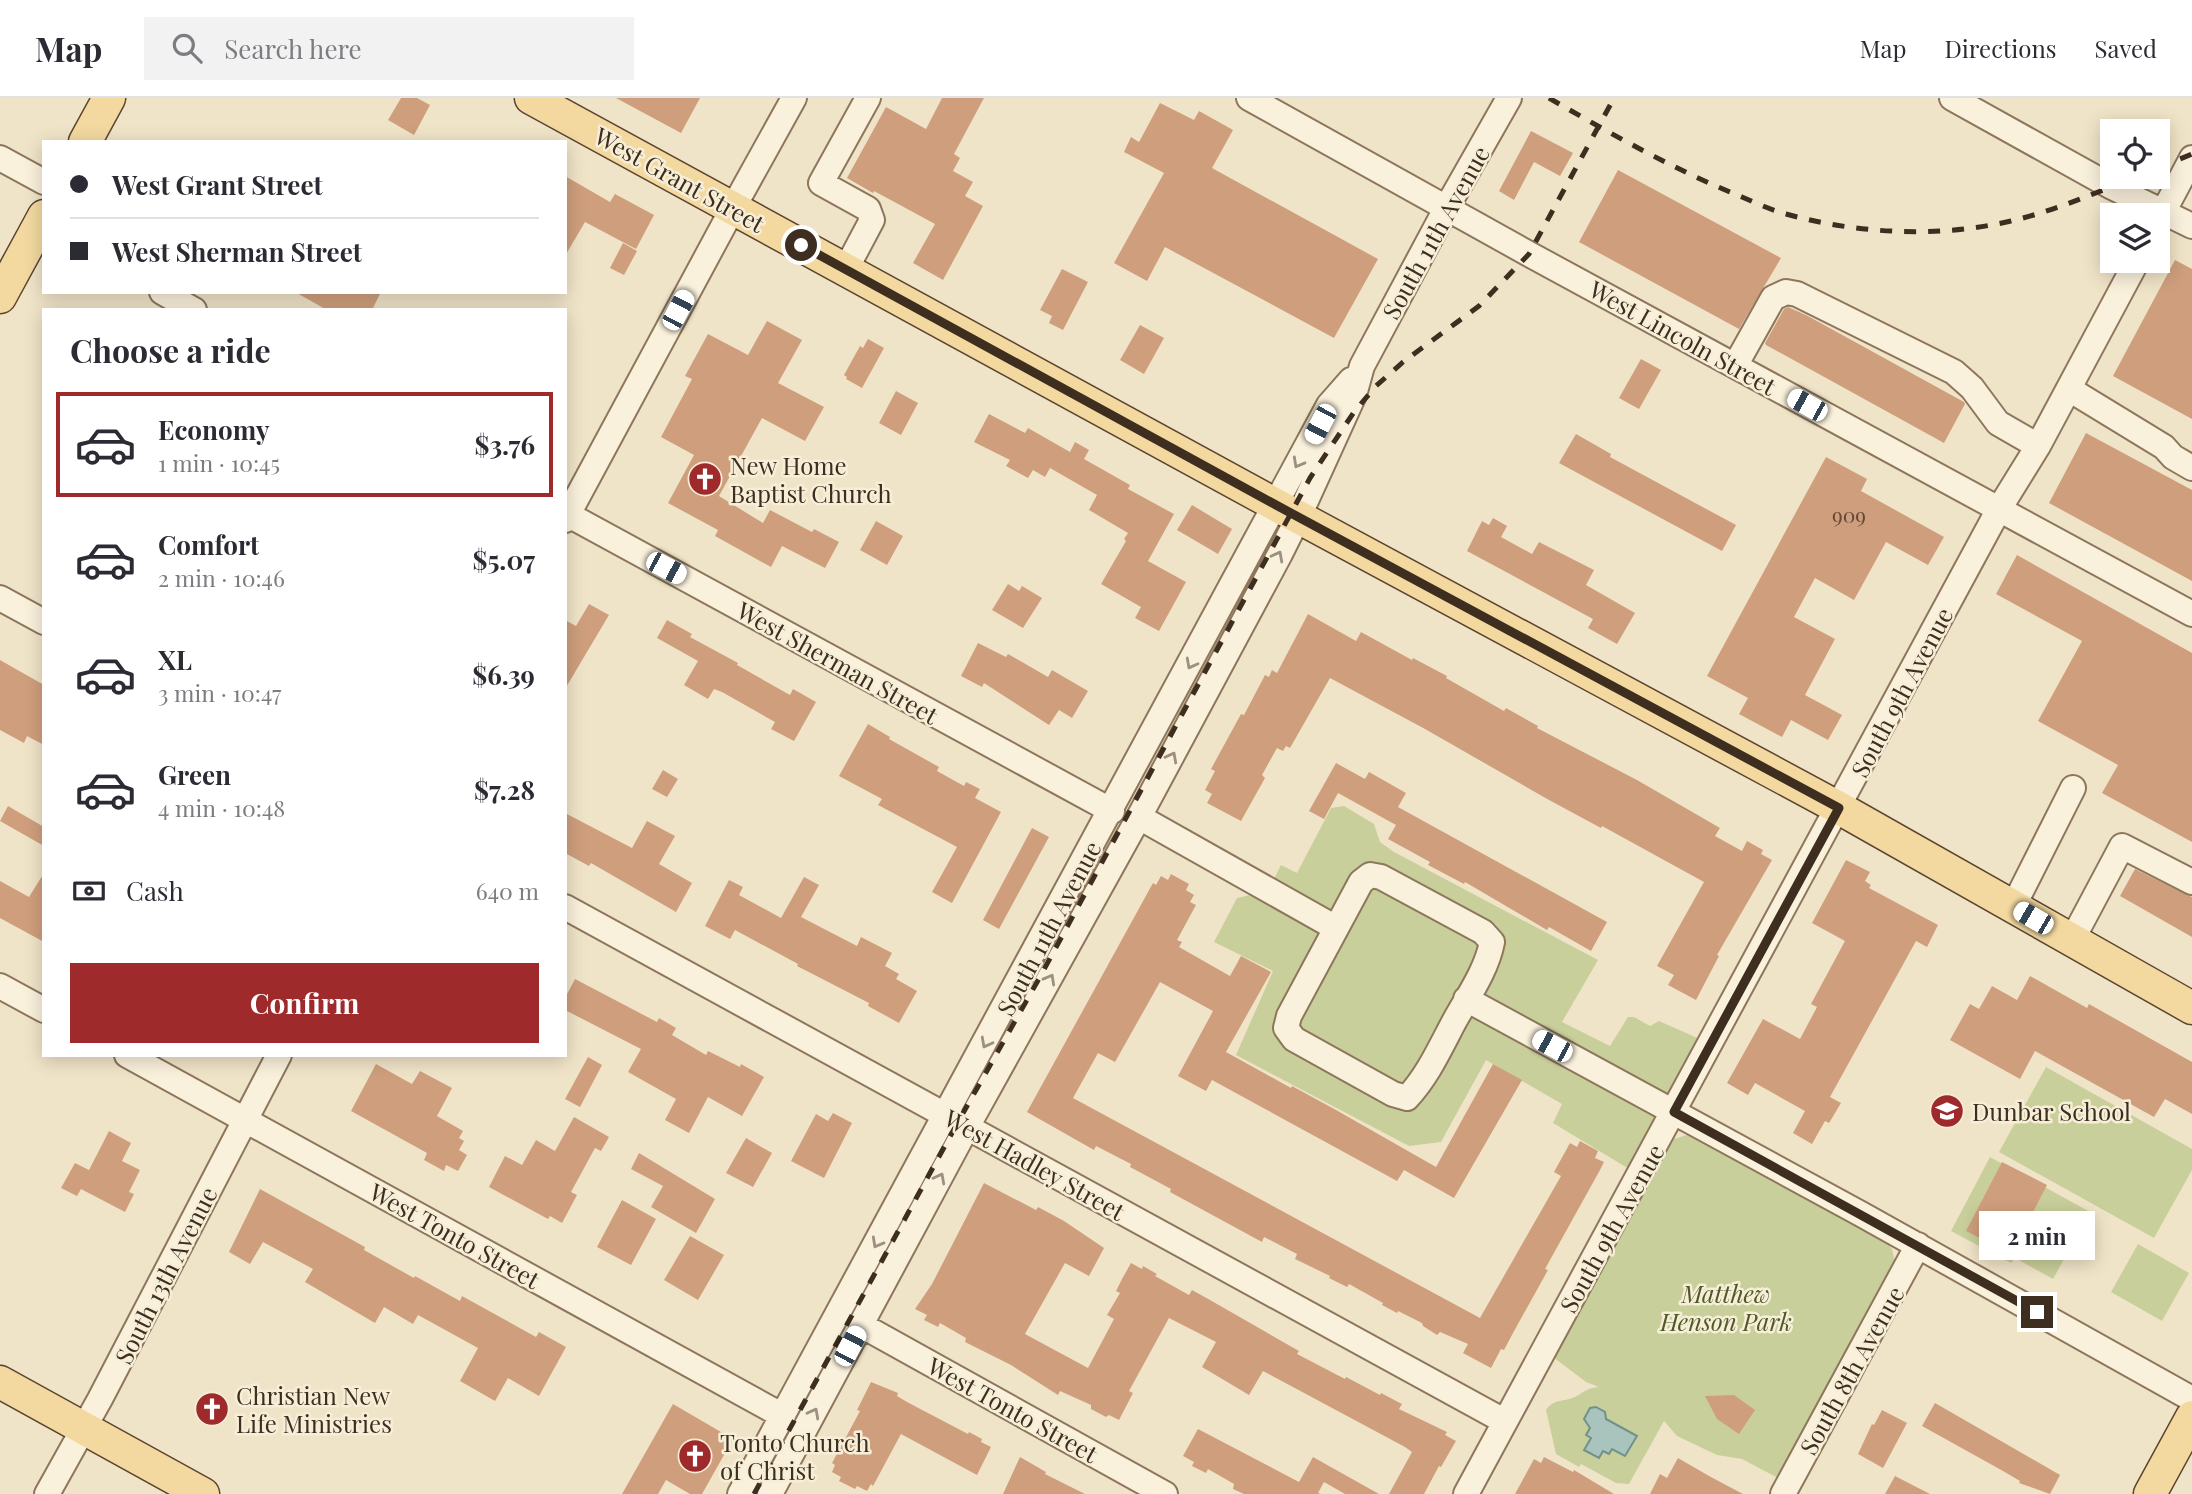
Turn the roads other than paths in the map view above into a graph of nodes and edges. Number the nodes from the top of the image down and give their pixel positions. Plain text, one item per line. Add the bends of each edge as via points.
1 (109, 98) edge
2 (531, 98) edge
3 (794, 98) edge
4 (868, 98) edge
5 (1249, 98) edge
6 (1509, 98) edge
7 (1952, 98) edge
8 (86, 140) edge
9 (0, 158) edge
10 (2192, 158) edge
11 (42, 181) edge
12 (2139, 203) edge
13 (2168, 203) edge
14 (1447, 206) junction
15 (733, 208) junction
16 (2170, 219) edge
17 (42, 223) edge
18 (2192, 226) edge
19 (846, 270) junction
20 (2131, 273) edge
21 (166, 294) edge
22 (0, 297) edge
23 (190, 308) edge
24 (1735, 366) junction
25 (2069, 389) junction
26 (2038, 446) junction
27 (2192, 468) edge
28 (1999, 509) junction
29 (1288, 511) junction
30 (567, 514) edge
31 (567, 517) edge
32 (0, 598) edge
33 (2192, 614) edge
34 (42, 621) edge
35 (2073, 788) dead end
36 (1839, 808) junction
37 (1112, 811) junction
38 (1139, 817) junction
39 (2192, 881) edge
40 (2013, 907) junction
41 (567, 908) edge
42 (1336, 928) junction
43 (2072, 940) junction
44 (0, 986) edge
45 (1466, 999) junction
46 (2192, 1008) edge
47 (42, 1009) edge
48 (131, 1057) edge
49 (278, 1057) edge
50 (1674, 1112) junction
51 (245, 1121) junction
52 (957, 1121) junction
53 (1918, 1245) junction
54 (861, 1325) junction
55 (0, 1382) edge
56 (2192, 1399) edge
57 (783, 1416) junction
58 (2192, 1418) edge
59 (1504, 1421) junction
60 (84, 1429) junction
61 (47, 1494) edge
62 (203, 1494) edge
63 (740, 1494) edge
64 (770, 1494) edge
65 (1165, 1494) edge
66 (1466, 1494) edge
67 (1783, 1494) edge
68 (2150, 1494) edge

1 - 8 main road
2 - 15 main road, West Grant Street
3 - 15 street
4 - 19 street via 821,183 868,209 872,220
5 - 14 street, West Lincoln Street
6 - 14 street, South 11th Avenue
7 - 12 street
9 - 11 street
10 - 13 street
14 - 24 street, West Lincoln Street
14 - 29 street, South 11th Avenue via 1362,366 1354,395
15 - 19 main road, West Grant Street
15 - 30 street
16 - 18 street
17 - 22 main road
19 - 29 main road, West Grant Street
20 - 25 street, South 9th Avenue
21 - 23 street
24 - 26 street via 1773,298 1786,292 1797,294 1954,372 1998,423
24 - 28 street, West Lincoln Street
25 - 26 street, South 9th Avenue
25 - 27 street
26 - 28 street, South 9th Avenue
28 - 33 street, West Lincoln Street
28 - 36 street, South 9th Avenue
29 - 36 main road, West Grant Street
29 -> 37 street, South 11th Avenue
38 -> 29 street, South 11th Avenue
31 - 37 street, West Sherman Street
32 - 34 street
35 - 40 street
36 - 40 main road, West Grant Street
36 - 50 street, South 9th Avenue
37 -> 52 street, South 11th Avenue
38 - 42 street
52 -> 38 street, South 11th Avenue
39 - 43 street via 2122,846
40 - 43 main road, West Grant Street
41 - 52 street, West Hadley Street
42 - 45 street via 1361,882 1370,875 1483,932 1492,942 1490,955
42 - 45 street via 1286,1027 1294,1039 1392,1094 1407,1098 1419,1085
43 - 46 main road, West Grant Street
44 - 47 street
45 - 50 street
48 - 51 street, West Tonto Street
49 - 51 street, South 13th Avenue
50 - 53 street
50 - 59 street, South 9th Avenue
51 - 57 street, West Tonto Street
51 - 60 street, South 13th Avenue
54 -> 52 street, South 11th Avenue
52 -> 57 street, South 11th Avenue
52 - 59 street, West Hadley Street
53 - 56 street
53 - 67 street, South 8th Avenue
64 -> 54 street, South 11th Avenue
54 - 65 street, West Tonto Street
55 - 60 main road
57 - 63 street, South 11th Avenue
58 - 68 main road
59 - 66 street, South 9th Avenue
60 - 61 street, South 13th Avenue
60 - 62 main road

